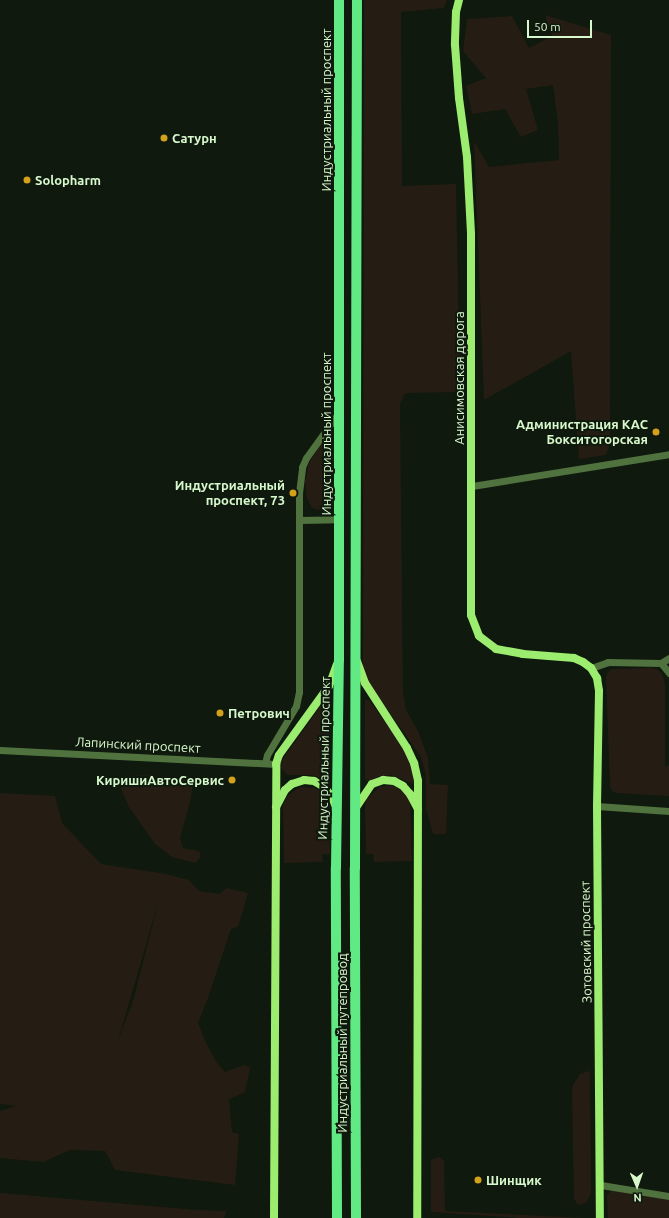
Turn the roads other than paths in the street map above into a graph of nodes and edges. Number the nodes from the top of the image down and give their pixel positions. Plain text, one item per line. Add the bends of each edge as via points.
1 (339, 0) edge
2 (357, 0) edge
3 (459, 0) edge
4 (339, 412) junction
5 (669, 454) edge
6 (472, 486) junction
7 (339, 519) junction
8 (300, 520) junction
9 (669, 658) edge
10 (339, 660) junction
11 (357, 660) junction
12 (661, 663) junction
13 (591, 668) junction
14 (669, 673) edge
15 (0, 750) edge
16 (265, 764) junction
17 (276, 764) junction
18 (597, 806) junction
19 (275, 809) junction
20 (355, 809) junction
21 (337, 810) junction
22 (669, 811) edge
23 (419, 812) junction
24 (336, 868) joint
25 (601, 1185) junction
26 (669, 1196) edge
27 (274, 1218) edge
28 (337, 1218) edge
29 (356, 1218) edge
30 (417, 1218) edge
31 (600, 1218) edge

1 - 4 main road, Индустриальный проспект
2 - 11 main road
3 - 6 street, Анисимовская дорога via 455,45 467,157 470,219
4 - 7 main road, Индустриальный проспект
4 - 8 street via 302,467
5 - 6 street
6 - 13 street, Анисимовская дорога via 471,616 479,636 496,649 574,658
7 - 8 street
7 - 10 main road, Индустриальный проспект
8 - 16 street via 299,692 296,706 267,755
9 - 12 street
10 - 17 street via 329,686 279,755
10 - 21 main road, Индустриальный проспект
11 - 20 main road
11 - 23 street via 365,683 397,730 414,763 418,781
12 - 13 street via 608,662
12 - 14 street
13 - 18 street, Зотовский проспект via 597,678 599,690
15 - 16 street, Лапинский проспект
16 - 17 street, Лапинский проспект
17 - 19 street
18 - 22 street
18 - 25 street, Зотовский проспект
19 - 21 street via 285,790 292,784 304,780 314,781 324,787 332,797
19 - 27 street
20 - 23 street via 372,784 382,780 394,781 403,786
20 - 29 main road, Индустриальный путепровод
21 - 24 main road, Индустриальный проспект
23 - 30 street
24 - 28 main road, Индустриальный путепровод
25 - 26 street
25 - 31 street, Зотовский проспект

